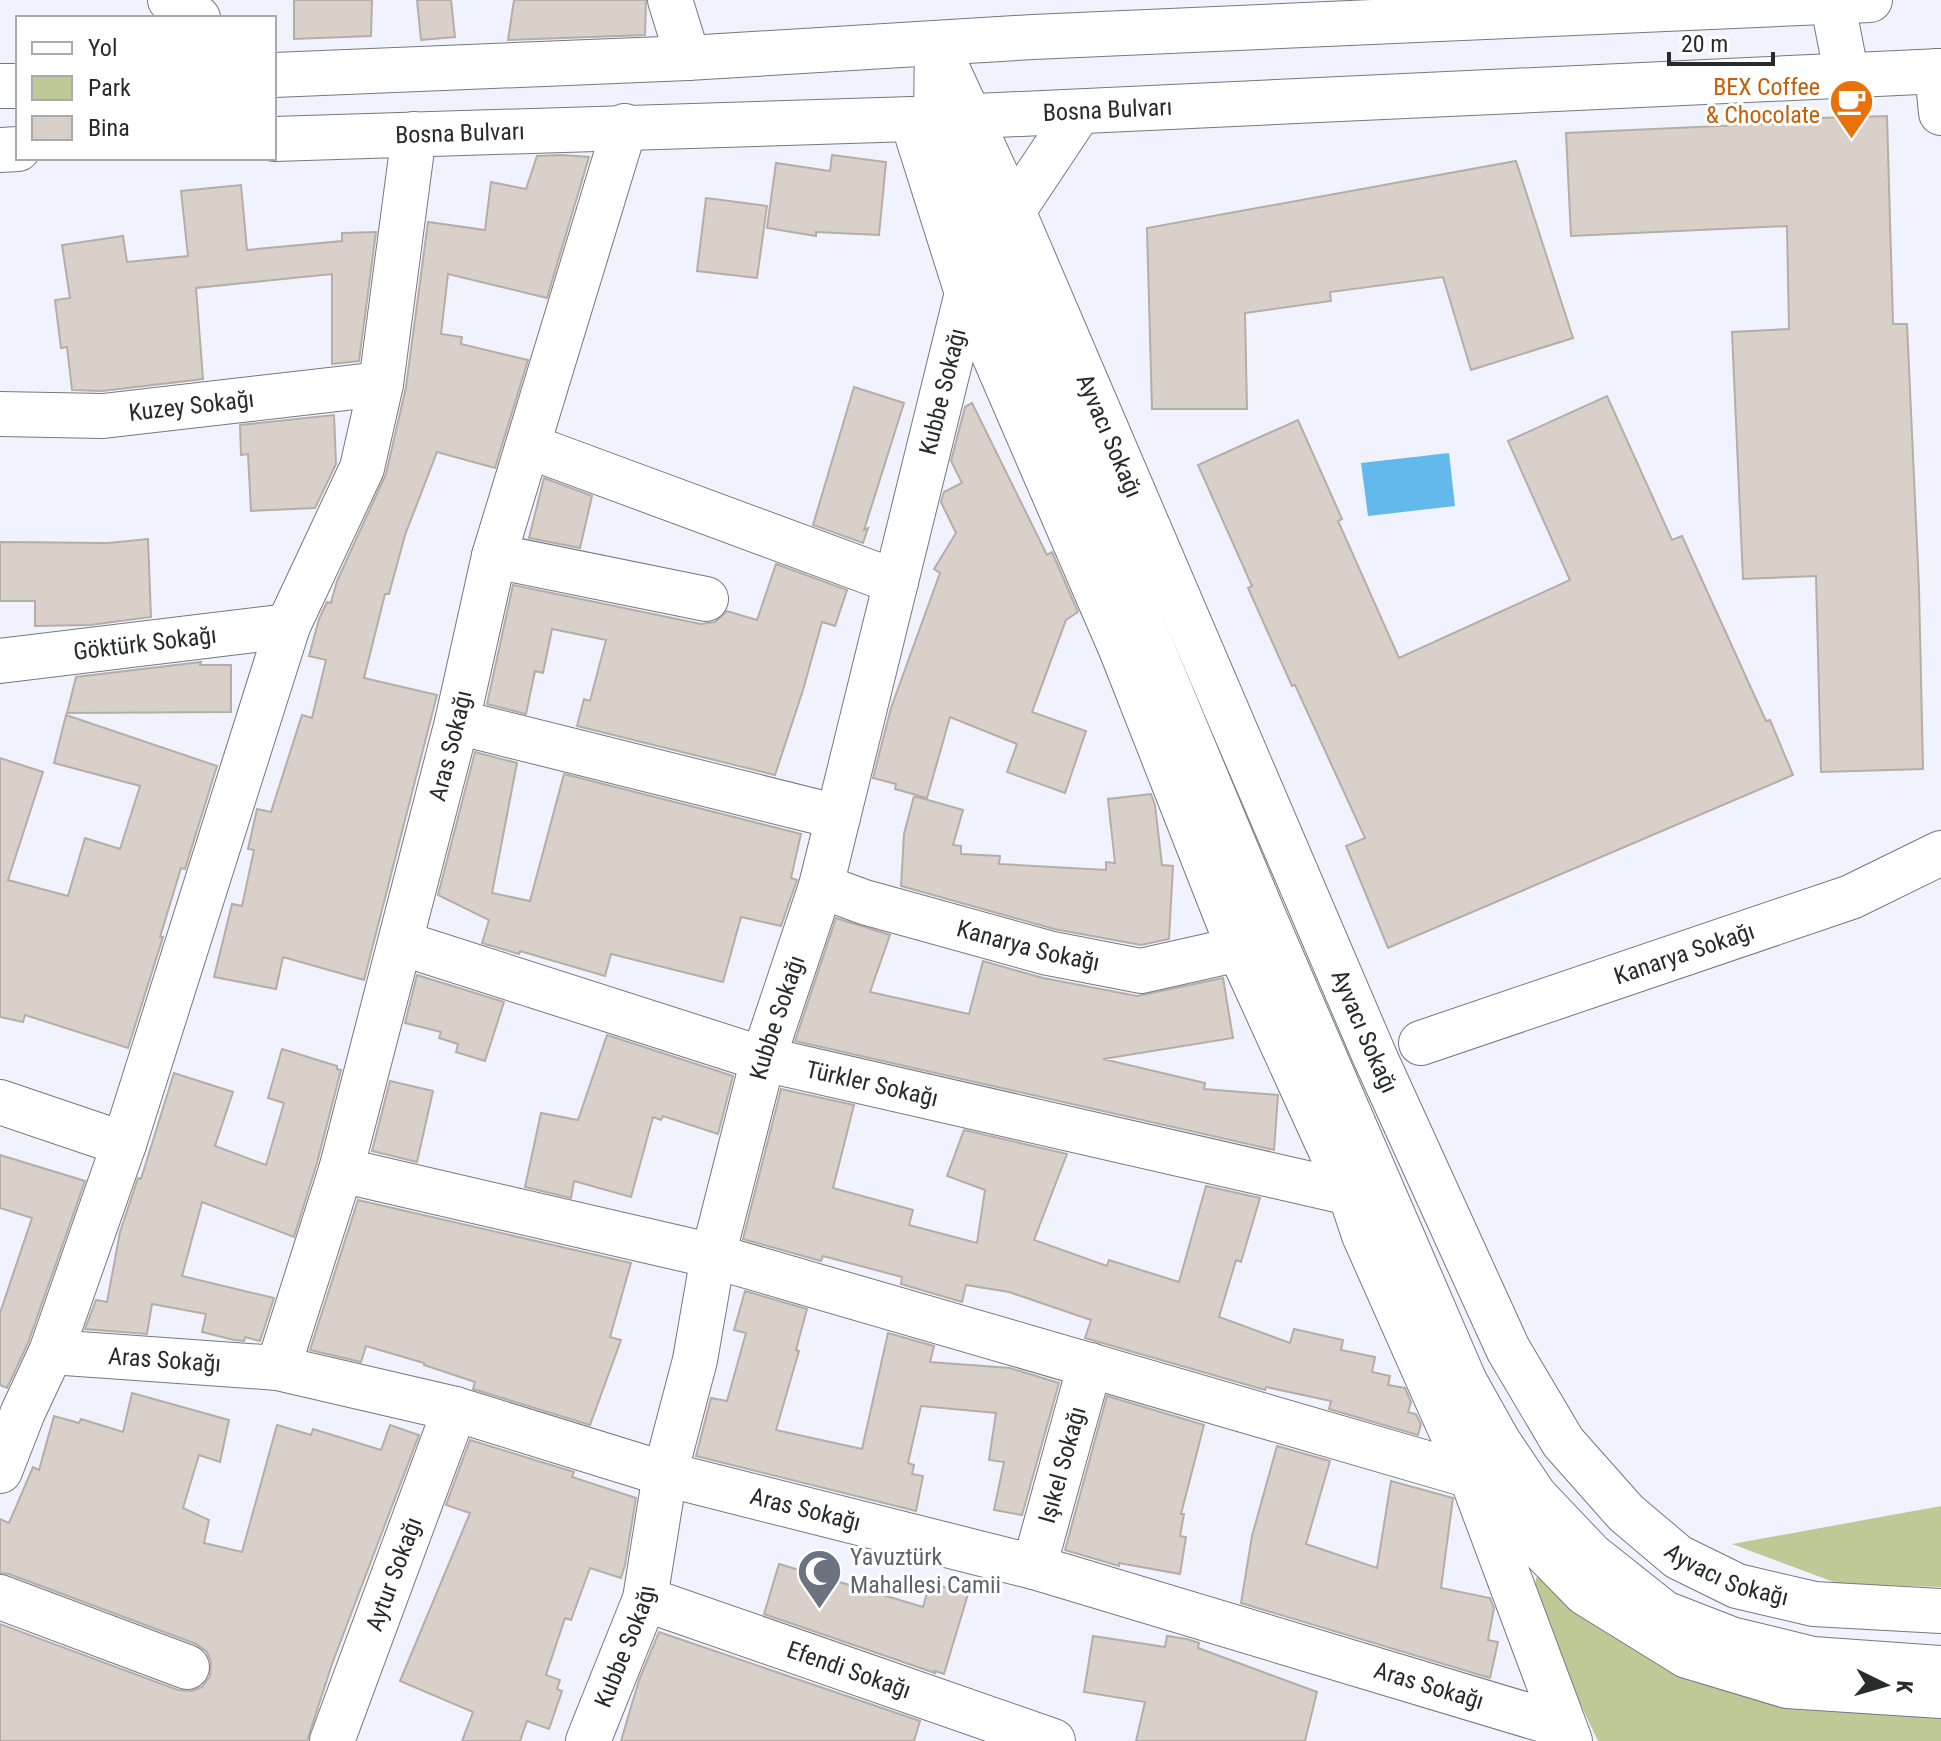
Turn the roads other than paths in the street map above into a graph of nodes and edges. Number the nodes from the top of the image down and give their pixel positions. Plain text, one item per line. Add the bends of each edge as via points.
1 (170, 0) edge
2 (670, 0) edge
3 (1845, 1) edge
4 (195, 16) edge
5 (937, 45) junction
6 (688, 58) junction
7 (279, 72) edge
8 (1847, 77) junction
9 (1940, 85) edge
10 (1079, 112) junction
11 (939, 118) junction
12 (625, 126) junction
13 (414, 134) junction
14 (276, 139) edge
15 (944, 178) junction
16 (1013, 211) junction
17 (967, 293) junction
18 (381, 384) junction
19 (0, 414) edge
20 (528, 446) junction
21 (494, 556) junction
22 (896, 582) junction
23 (706, 599) dead end
24 (288, 626) junction
25 (0, 661) edge
26 (457, 722) junction
27 (838, 817) junction
28 (1941, 853) edge
29 (821, 886) junction
30 (401, 943) junction
31 (1239, 949) junction
32 (1421, 1043) dead end
33 (763, 1059) junction
34 (0, 1102) edge
35 (124, 1144) junction
36 (341, 1170) junction
37 (1350, 1193) junction
38 (713, 1256) junction
39 (51, 1352) junction
40 (1090, 1365) junction
41 (278, 1368) junction
42 (12, 1407) edge
43 (455, 1409) junction
44 (0, 1471) edge
45 (665, 1474) junction
46 (1471, 1476) junction
47 (1034, 1567) junction
48 (0, 1597) edge
49 (645, 1599) junction
50 (1941, 1611) edge
51 (187, 1667) dead end
52 (1941, 1668) edge
53 (1941, 1696) edge
54 (1567, 1733) edge
55 (332, 1741) edge
56 (588, 1741) edge
57 (1053, 1741) edge

1 - 4 street
2 - 6 street
3 - 5 street
3 - 8 street
5 - 6 street
5 - 11 street
6 - 7 street
8 - 9 street, Bosna Bulvarı
8 - 10 street, Bosna Bulvarı
10 - 11 street, Bosna Bulvarı
10 - 16 street
11 - 12 street, Bosna Bulvarı
11 - 15 street
11 - 16 street, Ayvacı Sokağı
12 - 13 street, Bosna Bulvarı
12 - 20 street, Aras Sokağı
13 - 14 street, Bosna Bulvarı
13 - 18 street
15 - 17 street
15 - 52 street via 1465,1382 1498,1441 1535,1496 1591,1555 1664,1613 1731,1639 1813,1659
16 - 50 street, Ayvacı Sokağı via 1375,1057 1508,1349 1563,1442 1626,1513 1678,1557 1737,1586 1814,1604
17 - 22 street, Kubbe Sokağı
17 - 31 street via 1121,649
18 - 19 street, Kuzey Sokağı via 103,416
18 - 24 street via 362,468
20 - 21 street, Aras Sokağı
20 - 22 street
21 - 23 street
21 - 26 street, Aras Sokağı
22 - 27 street, Kubbe Sokağı
24 - 25 street, Göktürk Sokağı
24 - 35 street
26 - 27 street
26 - 30 street, Aras Sokağı
27 - 29 street, Kubbe Sokağı
28 - 32 street, Kanarya Sokağı via 1851,897
29 - 31 street, Kanarya Sokağı via 1048,953 1141,971
29 - 33 street, Kubbe Sokağı
30 - 33 street, Türkler Sokağı
30 - 36 street, Aras Sokağı
31 - 37 street
33 - 37 street, Türkler Sokağı
33 - 38 street, Kubbe Sokağı
34 - 35 street
35 - 39 street
36 - 38 street
36 - 41 street, Aras Sokağı
37 - 46 street
38 - 40 street
38 - 45 street, Kubbe Sokağı via 695,1360
39 - 41 street, Aras Sokağı
39 - 42 street
40 - 46 street
40 - 47 street, Işıkel Sokağı
41 - 43 street, Aras Sokağı
42 - 44 street
43 - 45 street, Aras Sokağı
43 - 55 street, Aytur Sokağı
45 - 47 street, Aras Sokağı
45 - 49 street, Kubbe Sokağı
46 - 53 street via 1585,1593 1687,1656 1787,1686
46 - 54 street
47 - 54 street, Aras Sokağı
48 - 51 street
49 - 56 street, Kubbe Sokağı
49 - 57 street, Efendi Sokağı

